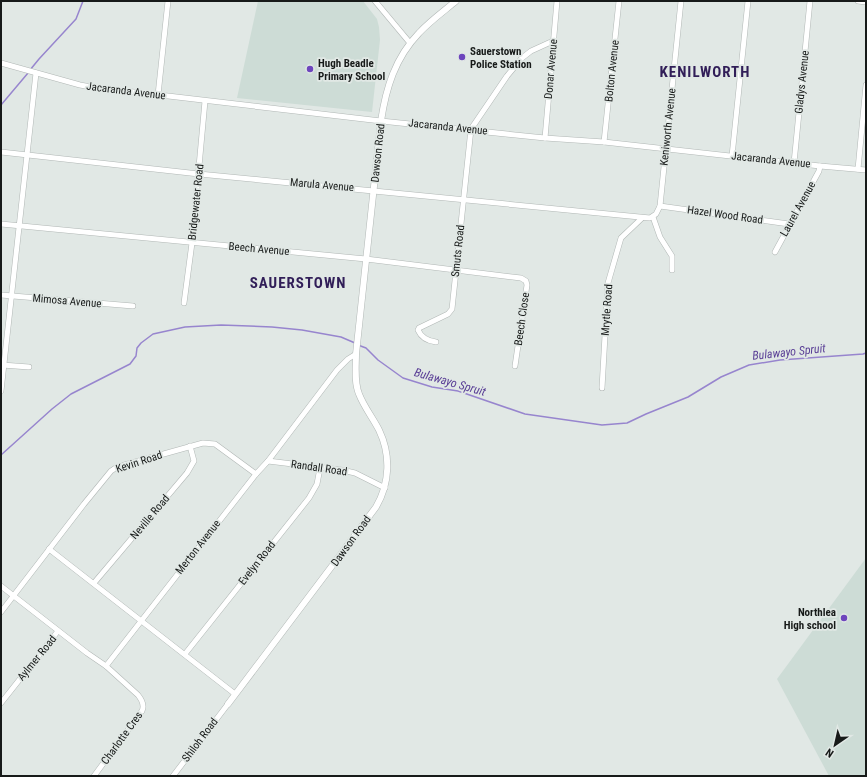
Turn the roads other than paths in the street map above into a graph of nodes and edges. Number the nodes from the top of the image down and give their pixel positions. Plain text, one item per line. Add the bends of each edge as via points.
1 (168, 1) edge
2 (375, 1) edge
3 (456, 1) edge
4 (557, 1) edge
5 (619, 1) edge
6 (682, 1) edge
7 (748, 1) edge
8 (810, 1) edge
9 (858, 1) edge
10 (866, 2) edge
11 (554, 42) junction
12 (410, 43) junction
13 (1, 63) edge
14 (34, 72) junction
15 (866, 85) edge
16 (158, 95) junction
17 (205, 101) junction
18 (381, 120) junction
19 (471, 129) junction
20 (544, 138) junction
21 (604, 142) junction
22 (666, 150) junction
23 (1, 152) edge
24 (26, 154) junction
25 (732, 156) junction
26 (794, 162) junction
27 (820, 166) junction
28 (858, 169) junction
29 (866, 170) edge
30 (199, 174) junction
31 (374, 190) junction
32 (463, 199) junction
33 (660, 206) junction
34 (653, 216) junction
35 (642, 218) junction
36 (1, 224) edge
37 (789, 224) junction
38 (20, 226) junction
39 (192, 243) junction
40 (775, 252) dead end
41 (366, 259) junction
42 (457, 270) junction
43 (672, 270) dead end
44 (517, 277) joint
45 (1, 295) edge
46 (11, 296) junction
47 (184, 303) dead end
48 (133, 306) dead end
49 (436, 342) dead end
50 (356, 354) junction
51 (3, 365) edge
52 (515, 366) dead end
53 (29, 367) dead end
54 (602, 388) dead end
55 (1, 391) edge
56 (190, 446) junction
57 (268, 461) junction
58 (320, 468) junction
59 (256, 474) junction
60 (385, 488) junction
61 (49, 550) junction
62 (94, 583) junction
63 (1, 586) edge
64 (14, 595) junction
65 (1, 612) edge
66 (141, 620) junction
67 (58, 631) junction
68 (185, 654) junction
69 (106, 666) junction
70 (235, 694) junction
71 (1, 703) edge
72 (228, 704) joint
73 (94, 776) edge
74 (173, 776) edge

1 - 16 street
2 - 12 street
3 - 12 street, Dawson Road
4 - 11 street, Donar Avenue
5 - 21 street, Bolton Avenue
6 - 22 street, Keniworth Avenue
7 - 25 street
8 - 26 street, Gladys Avenue
9 - 10 street
11 - 19 street via 531,51 522,58
11 - 20 street, Donar Avenue
12 - 18 street, Dawson Road via 390,79 384,97
13 - 14 street, Jacaranda Avenue
14 - 16 street, Jacaranda Avenue via 80,86
14 - 24 street
15 - 28 street
16 - 17 street, Jacaranda Avenue
17 - 18 street, Jacaranda Avenue
17 - 30 street, Bridgewater Road
18 - 19 street, Jacaranda Avenue
18 - 31 street, Dawson Road
19 - 20 street, Jacaranda Avenue
19 - 32 street, Smuts Road
20 - 21 street, Jacaranda Avenue
21 - 22 street, Jacaranda Avenue
22 - 25 street, Jacaranda Avenue
22 - 33 street, Keniworth Avenue
23 - 24 street, Marula Avenue
24 - 30 street, Marula Avenue
24 - 38 street
25 - 26 street, Jacaranda Avenue
26 - 27 street, Jacaranda Avenue
27 - 28 street, Jacaranda Avenue
27 - 37 street, Laurel Avenue
28 - 29 street, Jacaranda Avenue
30 - 31 street, Marula Avenue
30 - 39 street, Bridgewater Road
31 - 32 street, Marula Avenue
31 - 41 street, Dawson Road
32 - 35 street, Marula Avenue
32 - 42 street, Smuts Road
33 - 34 street via 659,211
33 - 37 street, Hazel Wood Road
34 - 35 street, Marula Avenue
34 - 43 street via 660,236 672,256
35 - 54 street, Mrytle Road via 621,238 608,282
36 - 38 street, Beech Avenue
37 - 40 street, Laurel Avenue
38 - 39 street, Beech Avenue
38 - 46 street
39 - 41 street, Beech Avenue
39 - 47 street, Bridgewater Road
41 - 42 street, Beech Avenue
41 - 50 street, Dawson Road
42 - 44 street, Beech Avenue
42 - 49 street, Smuts Road via 451,312 418,329 423,338
44 - 52 street, Beech Close via 526,281 527,285
45 - 46 street, Mimosa Avenue
46 - 48 street, Mimosa Avenue
46 - 51 street
50 - 57 street via 337,370
50 - 60 street, Dawson Road via 359,393 385,446
51 - 53 street
51 - 55 street
56 - 59 street, Kevin Road via 215,444
56 - 61 street, Kevin Road via 122,465 111,471
56 - 62 street, Neville Road via 194,462 187,473
57 - 58 street, Randall Road
57 - 59 street
58 - 60 street, Randall Road via 355,473
58 - 68 street, Evelyn Road via 317,484 309,498
59 - 66 street, Merton Avenue
60 - 70 street, Dawson Road via 376,507
61 - 62 street
61 - 64 street, Kevin Road
62 - 66 street
63 - 64 street, Charlotte Cres
64 - 65 street, Kevin Road
64 - 67 street, Charlotte Cres
66 - 68 street
66 - 69 street
67 - 69 street, Charlotte Cres
67 - 71 street, Aylmer Road
68 - 70 street
69 - 73 street, Charlotte Cres via 138,694 143,709
70 - 72 street, Dawson Road
72 - 74 street, Shiloh Road

